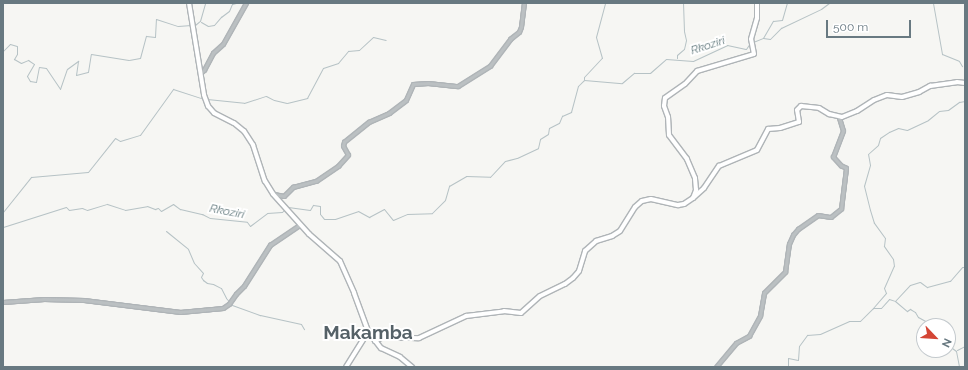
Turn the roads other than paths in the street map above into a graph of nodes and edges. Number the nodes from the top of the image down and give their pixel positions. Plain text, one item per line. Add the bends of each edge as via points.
1 (189, 3) edge
2 (246, 3) edge
3 (524, 3) edge
4 (756, 3) edge
5 (200, 73) junction
6 (965, 83) edge
7 (839, 118) junction
8 (273, 194) junction
9 (693, 198) junction
10 (301, 225) junction
11 (3, 302) edge
12 (368, 334) junction
13 (375, 341) junction
14 (346, 367) edge
15 (412, 367) edge
16 (716, 367) edge

1 - 5 main road
2 - 5 street via 223,44 213,53
3 - 8 street via 519,32 510,39 490,66 458,86 413,84 406,100 389,113 369,122 344,142 343,146 348,155 338,166 318,180 292,187 284,196
4 - 9 main road via 757,18 751,38 754,54 698,71 665,98 669,135 686,159 695,178 696,190
5 - 8 main road via 204,98 208,106 214,113 244,131 253,145 265,181
6 - 7 main road via 930,86 902,97 887,95
7 - 9 main road via 820,108 803,105 799,107 799,122 768,129 757,150 719,166 704,188
7 - 16 street via 843,131 833,157 847,171 841,209 831,217 818,215 793,235 789,244 786,269 764,293 760,316 749,336 736,343
8 - 10 main road
9 - 13 main road via 679,205 651,199 642,201 635,207 620,231 596,241 585,251 579,271 573,278 540,296 521,313 504,311 466,316 419,338 382,337
10 - 11 street via 272,244 244,286 223,308 180,312 84,300
10 - 12 main road via 335,255 342,265
12 - 13 main road
12 - 14 main road
13 - 15 main road via 381,348 404,359

